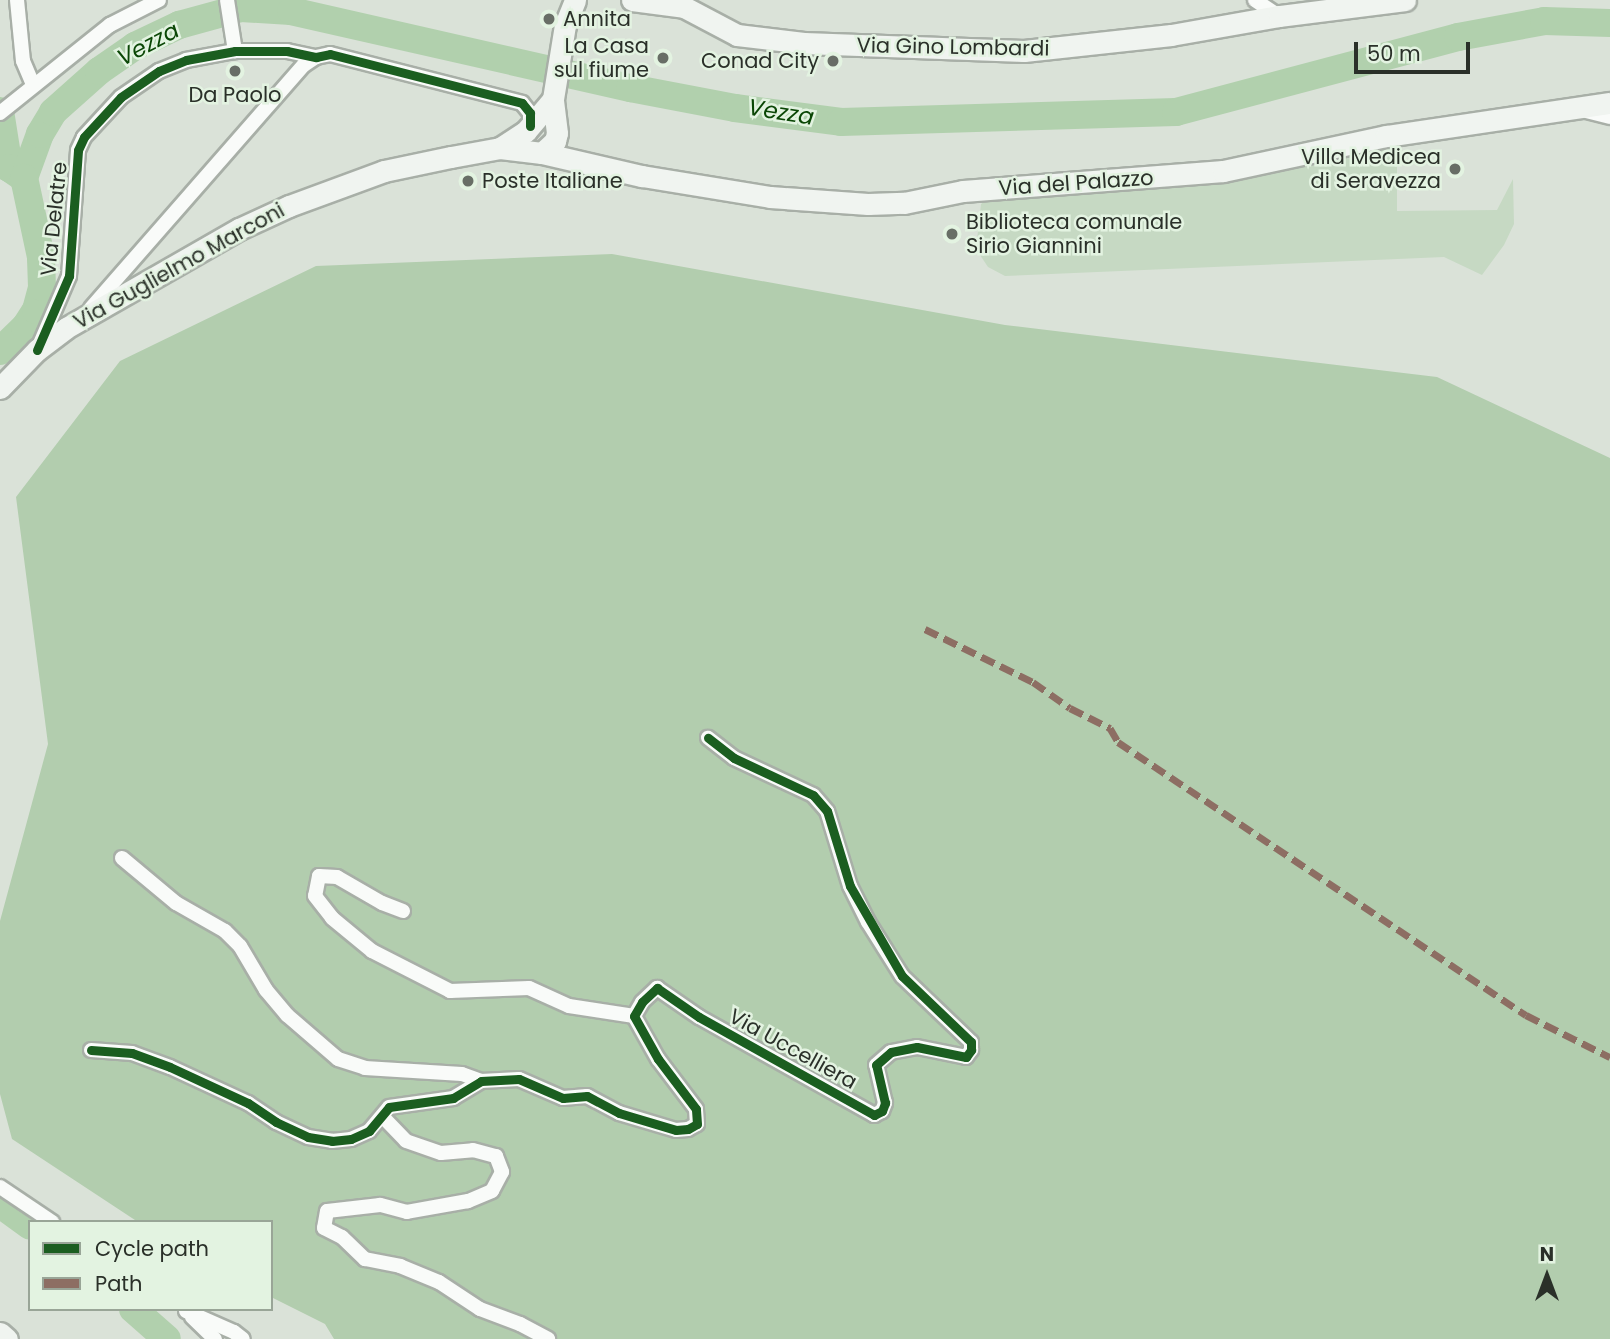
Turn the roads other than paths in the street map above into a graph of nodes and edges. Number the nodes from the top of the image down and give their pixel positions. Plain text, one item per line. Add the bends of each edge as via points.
1 (17, 0) edge
2 (159, 0) edge
3 (227, 0) edge
4 (575, 0) edge
5 (632, 0) edge
6 (1255, 0) edge
7 (1405, 0) edge
8 (686, 4) edge
9 (1279, 16) junction
10 (234, 46) junction
11 (316, 57) junction
12 (33, 85) junction
13 (553, 99) junction
14 (1610, 103) edge
15 (1574, 108) junction
16 (0, 113) edge
17 (1610, 117) edge
18 (530, 126) junction
19 (500, 148) junction
20 (542, 153) junction
21 (81, 319) junction
22 (37, 350) junction
23 (0, 388) edge
24 (708, 738) dead end
25 (122, 858) dead end
26 (403, 911) dead end
27 (634, 1016) junction
28 (91, 1050) dead end
29 (481, 1081) junction
30 (383, 1117) junction
31 (0, 1187) edge
32 (49, 1220) edge
33 (186, 1311) edge
34 (187, 1311) edge
35 (0, 1334) edge
36 (7, 1339) edge
37 (215, 1339) edge
38 (243, 1339) edge
39 (548, 1339) edge

1 - 12 street via 23,61
2 - 12 street via 110,25
3 - 10 street
4 - 13 main road
5 - 8 main road, Via Gino Lombardi
6 - 9 street
7 - 9 main road, Via Gino Lombardi
8 - 9 main road, Via Gino Lombardi via 737,35 804,43 1024,51 1171,35
10 - 11 street, Via Delatre
10 - 22 street, Via Delatre via 159,72 121,97 83,137 78,150 69,276
11 - 18 street, Via Delatre via 330,54 522,103 530,113
11 - 21 street via 304,65
12 - 16 street
13 - 18 main road
13 - 20 main road via 557,133
14 - 15 main road, Via del Palazzo
15 - 17 street
15 - 20 main road, Via del Palazzo via 1386,136 1223,172 963,191 904,203 770,197 642,176
18 - 19 main road
18 - 20 main road via 532,143
19 - 20 main road, Via del Palazzo
19 - 21 main road, Via Guglielmo Marconi via 384,172 289,206 239,229
21 - 22 main road, Via Guglielmo Marconi
22 - 23 main road, Via Guglielmo Marconi
24 - 27 street, Via Uccelliera via 734,758 813,795 827,811 850,886 868,922 902,976 971,1042 971,1050 966,1057 917,1047 891,1052 876,1065 885,1103 874,1115 699,1017 657,988
25 - 29 street via 176,903 225,931 287,1015 338,1059 365,1068 462,1074
26 - 27 street via 337,877 319,876 315,896 332,918 372,951 450,991 529,988 569,1006
27 - 29 street via 658,1059 696,1109 697,1124 688,1129 676,1130 619,1113 587,1096 563,1098 519,1079
28 - 30 street via 132,1053 170,1067 309,1137 351,1139 369,1131
29 - 30 street via 453,1098 389,1107
30 - 39 street via 406,1141 441,1153 473,1150 496,1156 502,1171 492,1191 468,1201 408,1212 380,1205 327,1210 324,1228 342,1237 365,1259 400,1266 439,1282 480,1310
31 - 32 street
33 - 37 street
34 - 38 street
35 - 36 main road

